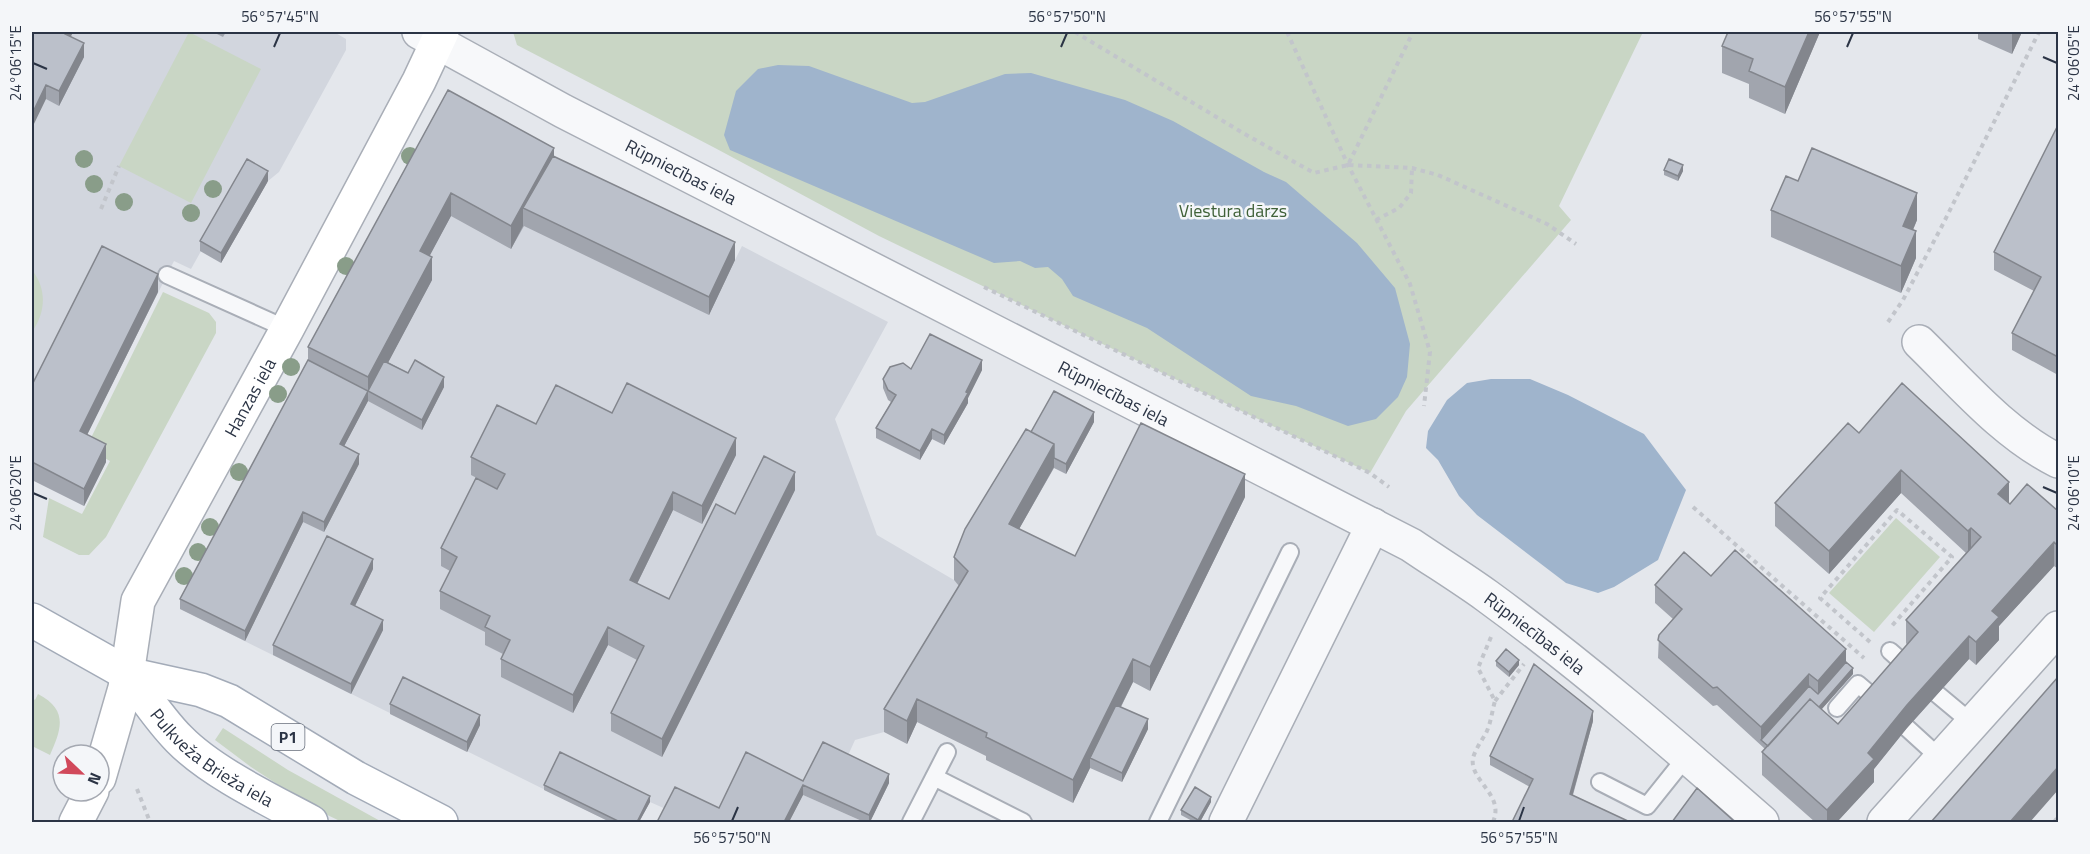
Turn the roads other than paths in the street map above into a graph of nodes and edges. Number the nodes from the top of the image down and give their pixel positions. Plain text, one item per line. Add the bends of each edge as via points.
1 (433, 35) edge
2 (167, 275) dead end
3 (287, 329) junction
4 (1919, 342) dead end
5 (2058, 460) edge
6 (1373, 525) junction
7 (1290, 552) dead end
8 (32, 620) edge
9 (2058, 628) edge
10 (1882, 649) road end
11 (1908, 667) edge
12 (128, 674) junction
13 (1937, 694) edge
14 (1878, 701) edge
15 (1837, 708) dead end
16 (1973, 724) junction
17 (1907, 728) edge
18 (109, 743) edge
19 (947, 752) dead end
20 (1687, 756) junction
21 (1941, 759) junction
22 (934, 777) junction
23 (1600, 782) dead end
24 (86, 803) edge
25 (990, 815) edge
26 (76, 822) edge
27 (311, 822) edge
28 (441, 822) edge
29 (911, 822) edge
30 (1023, 822) edge
31 (1158, 822) edge
32 (1226, 822) edge
33 (1762, 822) edge
34 (1884, 822) edge

1 - 3 main road, Hanzas iela
1 - 6 street, Rūpniecības iela via 563,111
2 - 3 lane
3 - 12 main road, Hanzas iela via 138,601
4 - 5 street via 2022,439
6 - 20 street, Rūpniecības iela via 1458,576 1544,639
6 - 32 street
7 - 31 lane
8 - 12 main road, Pulkveža Brieža iela / P1
9 - 16 street
10 - 11 lane
12 - 18 main road, Hanzas iela
12 - 27 main road, Pulkveža Brieža iela / P1 via 178,738 197,755
12 - 28 main road, Pulkveža Brieža iela / P1 via 201,690 229,701 356,778
13 - 16 lane
14 - 15 lane via 1858,684
16 - 21 street
17 - 21 lane
19 - 22 lane
20 - 23 lane via 1647,806
20 - 33 street, Rūpniecības iela
21 - 34 street
22 - 25 lane
22 - 29 lane
24 - 26 main road
25 - 30 lane

